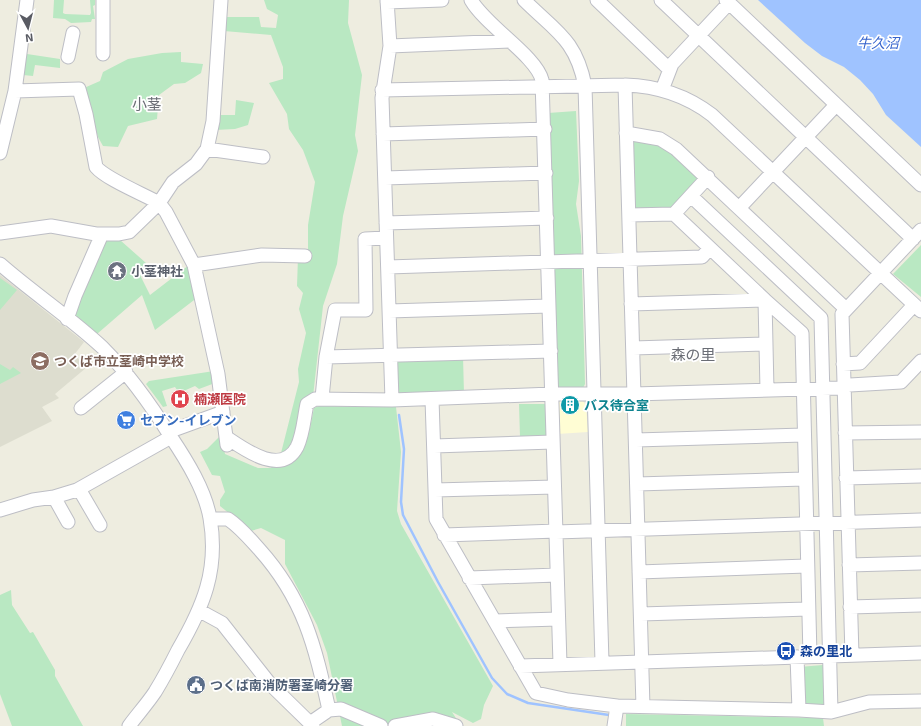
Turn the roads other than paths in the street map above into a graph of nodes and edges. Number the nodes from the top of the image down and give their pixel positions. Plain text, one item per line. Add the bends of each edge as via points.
1 (28, 0) edge
2 (103, 0) edge
3 (221, 0) edge
4 (442, 0) edge
5 (470, 0) edge
6 (524, 0) edge
7 (597, 0) edge
8 (661, 0) edge
9 (387, 1) edge
10 (731, 1) edge
11 (73, 33) dead end
12 (698, 36) junction
13 (510, 41) junction
14 (390, 46) junction
15 (103, 54) dead end
16 (68, 57) dead end
17 (669, 69) junction
18 (624, 85) junction
19 (543, 86) junction
20 (585, 86) junction
21 (382, 90) junction
22 (662, 90) junction
23 (15, 91) junction
24 (836, 105) junction
25 (545, 129) junction
26 (626, 133) junction
27 (383, 134) junction
28 (806, 137) junction
29 (207, 149) junction
30 (0, 153) edge
31 (263, 157) dead end
32 (773, 172) junction
33 (546, 173) junction
34 (921, 173) edge
35 (385, 178) junction
36 (708, 178) junction
37 (921, 184) edge
38 (691, 196) junction
39 (159, 203) junction
40 (740, 208) junction
41 (674, 214) junction
42 (629, 215) junction
43 (547, 218) junction
44 (386, 223) junction
45 (0, 233) edge
46 (102, 234) junction
47 (917, 234) edge
48 (386, 238) junction
49 (710, 248) junction
50 (305, 256) dead end
51 (630, 259) junction
52 (589, 261) junction
53 (548, 262) junction
54 (0, 264) edge
55 (194, 265) junction
56 (388, 267) junction
57 (880, 273) junction
58 (765, 300) junction
59 (631, 304) junction
60 (549, 306) junction
61 (918, 308) edge
62 (846, 309) junction
63 (389, 311) junction
64 (67, 319) junction
65 (766, 344) junction
66 (633, 348) junction
67 (551, 351) junction
68 (390, 356) junction
69 (326, 357) junction
70 (921, 362) edge
71 (843, 364) junction
72 (126, 372) junction
73 (844, 386) junction
74 (803, 389) junction
75 (823, 389) junction
76 (767, 390) junction
77 (552, 394) junction
78 (634, 394) junction
79 (593, 395) junction
80 (322, 398) junction
81 (432, 398) junction
82 (392, 400) junction
83 (81, 408) dead end
84 (223, 412) junction
85 (921, 432) edge
86 (170, 434) junction
87 (845, 434) junction
88 (803, 435) junction
89 (636, 440) junction
90 (553, 442) junction
91 (434, 446) junction
92 (921, 476) edge
93 (846, 478) junction
94 (804, 479) junction
95 (637, 484) junction
96 (554, 487) junction
97 (79, 489) junction
98 (435, 490) junction
99 (54, 497) junction
100 (0, 510) edge
101 (210, 519) junction
102 (921, 520) edge
103 (68, 522) dead end
104 (848, 522) junction
105 (827, 523) junction
106 (806, 524) junction
107 (100, 525) dead end
108 (638, 528) junction
109 (597, 530) junction
110 (556, 531) junction
111 (444, 535) junction
112 (921, 563) edge
113 (849, 565) junction
114 (807, 566) junction
115 (640, 572) junction
116 (557, 575) junction
117 (469, 578) junction
118 (921, 605) edge
119 (850, 607) junction
120 (808, 609) junction
121 (200, 611) junction
122 (641, 614) junction
123 (558, 619) junction
124 (494, 621) junction
125 (921, 653) edge
126 (852, 655) junction
127 (803, 656) junction
128 (830, 656) junction
129 (642, 661) junction
130 (602, 662) junction
131 (560, 664) junction
132 (520, 666) junction
133 (921, 701) edge
134 (617, 706) junction
135 (643, 707) junction
136 (329, 710) junction
137 (799, 710) junction
138 (831, 712) junction
139 (311, 724) edge
140 (129, 726) edge
141 (381, 726) edge
142 (395, 726) edge
143 (456, 726) edge
144 (614, 726) edge

1 - 23 street
2 - 15 street
3 - 29 street via 213,121
4 - 9 street
5 - 13 street via 481,15
6 - 20 street via 570,44
7 - 17 street
8 - 12 street
9 - 14 street
10 - 12 street
10 - 24 street
10 - 34 street
11 - 16 street
12 - 17 street
12 - 28 street
13 - 14 street
13 - 19 street via 538,70
14 - 21 street
17 - 22 street
18 - 20 street
18 - 22 street
18 - 26 street
19 - 20 street
19 - 21 street
19 - 25 street
20 - 52 street
21 - 27 street
22 - 32 street via 690,100 700,107
23 - 30 street
23 - 39 street via 77,84 96,167 100,172
24 - 28 street
24 - 37 street
25 - 27 street
25 - 33 street
26 - 36 street via 650,136 668,144
26 - 42 street
27 - 35 street
28 - 32 street
28 - 47 street
29 - 31 street
29 - 39 street via 196,164 173,182
32 - 40 street
32 - 57 street
33 - 35 street
33 - 43 street
35 - 44 street
36 - 38 street
36 - 40 street
38 - 41 street
38 - 75 street via 821,318
39 - 46 street via 129,232
39 - 55 street
40 - 62 street
41 - 42 street
41 - 49 street
42 - 51 street
43 - 44 street
43 - 53 street
44 - 48 street
45 - 46 street via 52,226
46 - 64 street
47 - 57 street
48 - 56 street
48 - 69 street via 365,239 366,310 335,310
49 - 51 street via 702,257
49 - 58 street
50 - 55 street via 262,255
51 - 52 street
51 - 59 street
52 - 53 street
52 - 79 street
53 - 56 street
53 - 60 street
54 - 64 street
55 - 84 street via 218,374
56 - 63 street
57 - 61 street
57 - 62 street
58 - 59 street
58 - 65 street
58 - 74 street via 802,333
59 - 66 street
60 - 63 street
60 - 67 street
61 - 71 street via 860,363
62 - 71 street via 842,314
63 - 68 street
64 - 72 street via 103,348
65 - 66 street
65 - 76 street
66 - 78 street
67 - 68 street
67 - 77 street
68 - 69 street
68 - 82 street
69 - 80 street
70 - 73 street via 901,382
71 - 73 street
72 - 83 street
72 - 86 street
73 - 75 street
73 - 87 street
74 - 75 street
74 - 76 street
74 - 88 street
75 - 105 street
76 - 78 street
77 - 79 street
77 - 81 street
77 - 90 street
78 - 79 street
78 - 89 street
79 - 109 street
80 - 82 street
80 - 84 street via 307,404 296,448 284,459 276,461 262,459 227,442
81 - 82 street
81 - 91 street
84 - 86 street
85 - 87 street
86 - 97 street
86 - 101 street via 200,489
87 - 93 street
88 - 89 street
88 - 94 street
89 - 95 street
90 - 91 street
90 - 96 street
91 - 98 street
92 - 93 street
93 - 104 street
94 - 95 street
94 - 106 street
95 - 108 street
96 - 98 street
96 - 110 street
97 - 99 street
97 - 107 street
98 - 111 street via 436,519
99 - 100 street via 32,500
99 - 103 street
101 - 121 street via 212,565 206,596
101 - 136 street via 231,518 267,558 302,612 316,649
102 - 104 street
104 - 105 street
104 - 113 street
105 - 106 street
105 - 128 street
106 - 108 street
106 - 114 street
108 - 109 street
108 - 115 street
109 - 110 street
109 - 130 street
110 - 111 street
110 - 116 street
111 - 117 street
112 - 113 street
113 - 119 street
114 - 115 street
114 - 120 street
115 - 122 street
116 - 117 street
116 - 123 street
117 - 124 street
118 - 119 street
119 - 126 street
120 - 122 street
120 - 127 street
121 - 139 street via 222,623 270,684
121 - 140 street via 154,693
122 - 129 street
123 - 124 street
123 - 131 street
124 - 132 street
125 - 126 street
126 - 128 street
127 - 128 street
127 - 129 street
127 - 137 street
128 - 138 street
129 - 130 street
129 - 135 street
130 - 131 street
131 - 132 street
132 - 134 street via 536,693
133 - 138 street via 868,702
134 - 135 street
134 - 144 street
135 - 137 street
136 - 139 street
136 - 141 street via 341,709
137 - 138 street
142 - 143 street via 433,719

